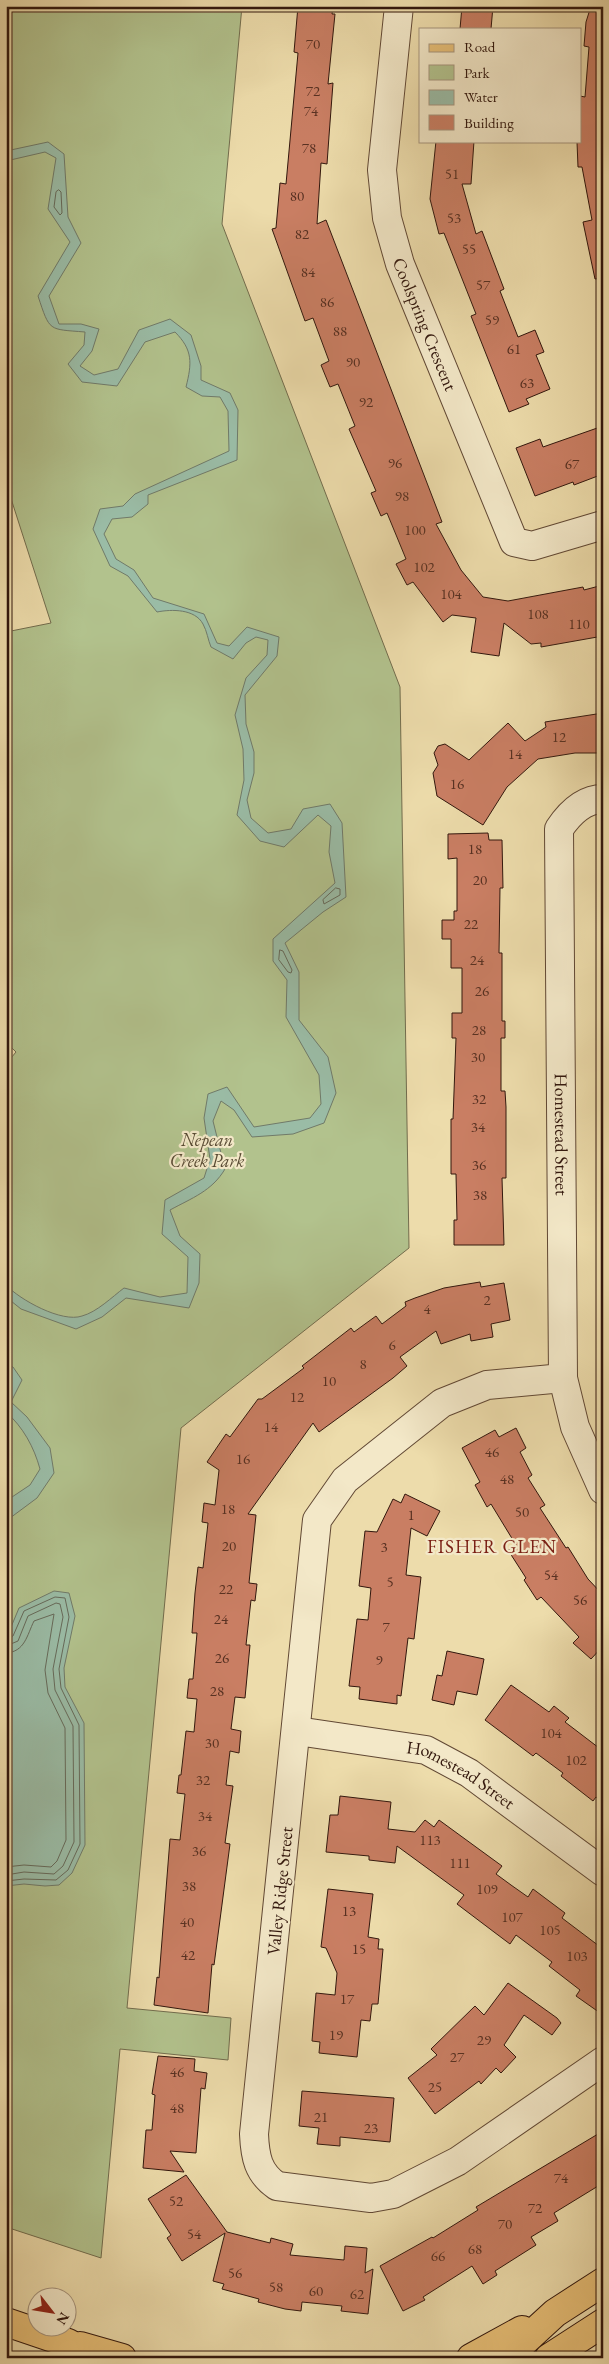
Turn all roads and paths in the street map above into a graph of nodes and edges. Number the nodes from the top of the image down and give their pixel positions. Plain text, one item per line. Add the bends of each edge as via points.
1 (399, 6) edge
2 (603, 525) edge
3 (603, 799) edge
4 (563, 1378) junction
5 (603, 1490) edge
6 (297, 1731) junction
7 (603, 1872) edge
8 (603, 2061) edge
9 (603, 2282) edge
10 (555, 2313) junction
11 (6, 2322) edge
12 (603, 2322) edge
13 (68, 2343) junction
14 (96, 2358) edge
15 (122, 2358) edge
16 (471, 2358) edge
17 (506, 2358) edge
18 (549, 2358) edge

1 - 2 street, Coolspring Crescent via 382,170 387,218 400,264 514,542 532,546
3 - 4 street, Homestead Street via 596,799 570,812 559,829
4 - 5 street, Homestead Street via 575,1427
4 - 6 street, Valley Ridge Street via 487,1385 442,1403 345,1480 317,1520
6 - 7 street, Homestead Street via 426,1750 469,1773
6 - 8 street, Valley Ridge Street via 254,2134 255,2153 266,2178 277,2186 294,2190 371,2198 393,2194 458,2161
9 - 10 main road
10 - 16 main road
10 - 17 main road
11 - 13 main road
12 - 18 main road
13 - 14 main road
13 - 15 main road

